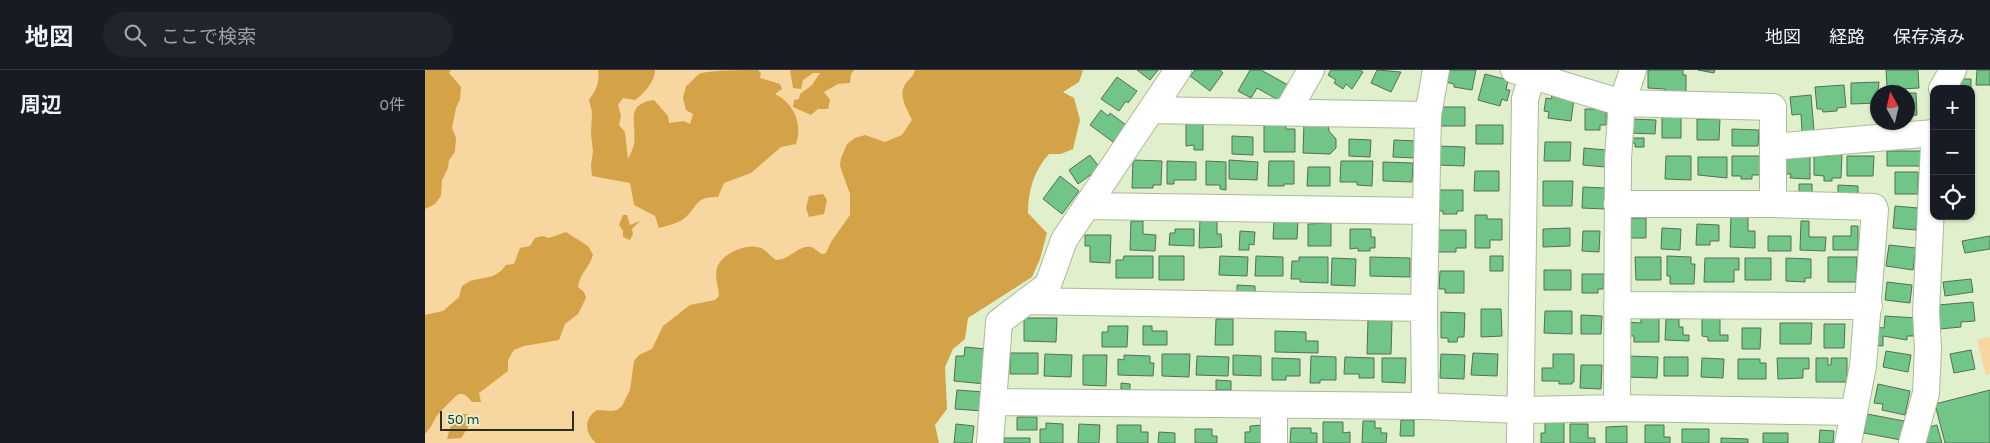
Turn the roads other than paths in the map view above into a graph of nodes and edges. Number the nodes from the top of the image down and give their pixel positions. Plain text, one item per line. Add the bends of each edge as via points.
1 (1178, 70) edge
2 (1311, 70) edge
3 (1436, 70) edge
4 (1633, 70) edge
5 (1953, 70) edge
6 (1527, 72) edge
7 (1944, 85) edge
8 (1623, 104) junction
9 (1151, 110) junction
10 (1287, 112) junction
11 (1428, 115) junction
12 (1930, 133) edge
13 (1773, 147) junction
14 (1933, 175) edge
15 (1617, 204) junction
16 (1773, 204) junction
17 (1088, 206) junction
18 (1426, 210) junction
19 (1027, 301) junction
20 (1617, 305) junction
21 (1869, 306) junction
22 (1424, 308) junction
23 (993, 402) junction
24 (1274, 406) junction
25 (1425, 406) junction
26 (1617, 408) junction
27 (1519, 410) junction
28 (1854, 412) junction
29 (990, 443) edge
30 (1274, 443) edge
31 (1520, 443) edge
32 (1848, 443) edge
33 (1912, 443) edge

1 - 9 street
2 - 10 street
3 - 11 street
4 - 8 street
5 - 7 street
6 - 8 street
6 - 27 street
8 - 13 street via 1773,107
8 - 15 street
9 - 10 street
9 - 17 street
10 - 11 street
11 - 18 street
12 - 13 street
13 - 16 street
14 - 33 street via 1926,393
15 - 16 street
15 - 20 street
16 - 21 street via 1874,207
17 - 18 street
17 - 19 street via 1064,240 1048,285
18 - 22 street
19 - 22 street
19 - 23 street via 999,322
20 - 21 street
20 - 26 street
21 - 28 street
22 - 25 street
23 - 24 street
23 - 29 street
24 - 25 street
24 - 30 street
25 - 27 street
26 - 27 street
26 - 28 street
27 - 31 street
28 - 32 street

